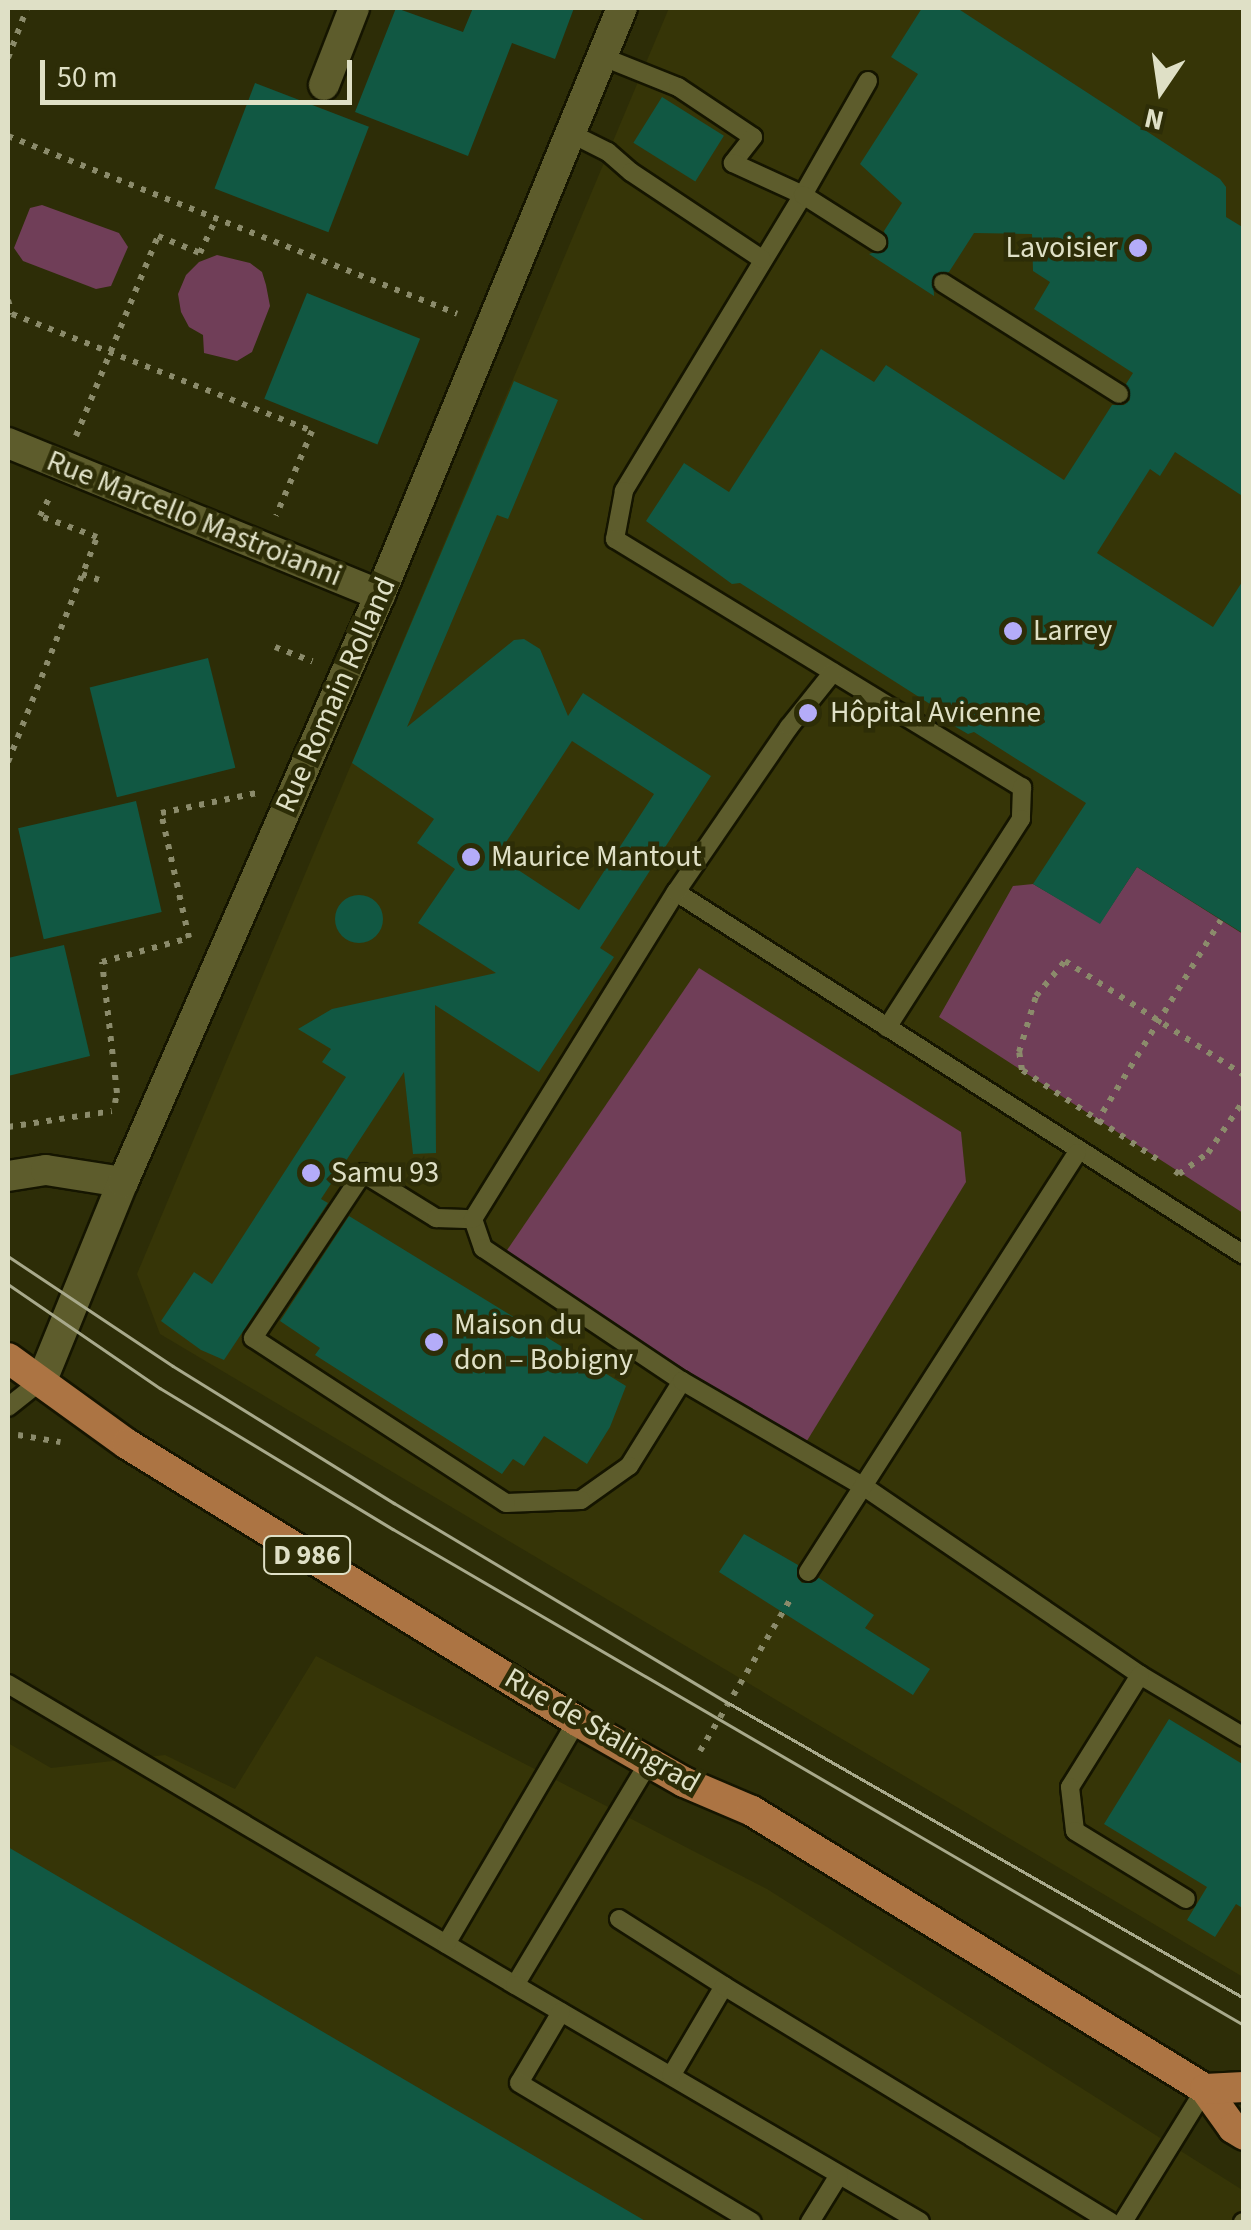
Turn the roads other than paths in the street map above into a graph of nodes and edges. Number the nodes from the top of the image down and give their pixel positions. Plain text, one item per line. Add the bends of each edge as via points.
1 (354, 8) edge
2 (622, 8) edge
3 (602, 57) junction
4 (868, 81) dead end
5 (324, 85) dead end
6 (572, 134) junction
7 (803, 195) junction
8 (877, 242) dead end
9 (762, 259) junction
10 (942, 283) dead end
11 (1119, 394) dead end
12 (8, 443) edge
13 (380, 594) junction
14 (833, 672) junction
15 (676, 892) junction
16 (888, 1028) junction
17 (1077, 1153) junction
18 (8, 1176) edge
19 (108, 1179) junction
20 (473, 1219) junction
21 (1244, 1256) edge
22 (8, 1358) edge
23 (42, 1380) junction
24 (682, 1382) junction
25 (8, 1408) edge
26 (866, 1488) junction
27 (808, 1572) dead end
28 (1140, 1675) junction
29 (8, 1684) edge
30 (577, 1720) junction
31 (1244, 1738) edge
32 (649, 1762) junction
33 (1186, 1899) dead end
34 (619, 1919) dead end
35 (446, 1944) junction
36 (515, 1985) junction
37 (724, 1986) junction
38 (561, 2012) junction
39 (671, 2076) junction
40 (1244, 2086) edge
41 (1205, 2089) junction
42 (1244, 2135) edge
43 (839, 2175) junction
44 (752, 2222) edge
45 (810, 2222) edge
46 (920, 2222) edge
47 (1111, 2222) edge
48 (1123, 2222) edge

1 - 5 street
2 - 3 street, Rue Romain Rolland
3 - 6 street, Rue Romain Rolland
3 - 7 lane via 678,87 753,137 733,163
4 - 7 lane
6 - 9 lane
6 - 13 street, Rue Romain Rolland
7 - 8 lane
7 - 9 lane
9 - 14 lane via 624,490 615,539
10 - 11 lane
12 - 13 street, Rue Marcello Mastroianni
13 - 19 street, Rue Romain Rolland via 297,785
14 - 15 lane
14 - 16 lane via 1022,787 1021,819
15 - 16 lane
15 - 20 lane
16 - 17 lane
17 - 21 lane
17 - 26 lane
18 - 19 street via 46,1170
19 - 23 street, Rue Romain Rolland
20 - 24 lane via 483,1248
20 - 24 lane via 436,1218 363,1173 254,1338 506,1502 581,1500 628,1466
22 - 23 main road, Rue de Stalingrad / D 986
23 - 25 lane
23 - 30 main road, Rue de Stalingrad / D 986 via 127,1444
24 - 26 lane
26 - 27 lane
26 - 28 lane
28 - 31 lane
28 - 33 lane via 1070,1787 1076,1831
29 - 35 lane
30 - 32 main road, Rue de Stalingrad / D 986
30 - 35 lane
32 - 36 lane
32 - 41 main road, Rue de Stalingrad / D 986 via 752,1811
34 - 37 lane
35 - 36 lane
36 - 38 lane
37 - 39 lane
37 - 47 lane
38 - 39 lane
38 - 44 lane via 519,2083
39 - 43 lane
40 - 41 main road
41 - 42 main road, Rue de Stalingrad / D 986
41 - 48 lane
43 - 45 lane
43 - 46 lane

